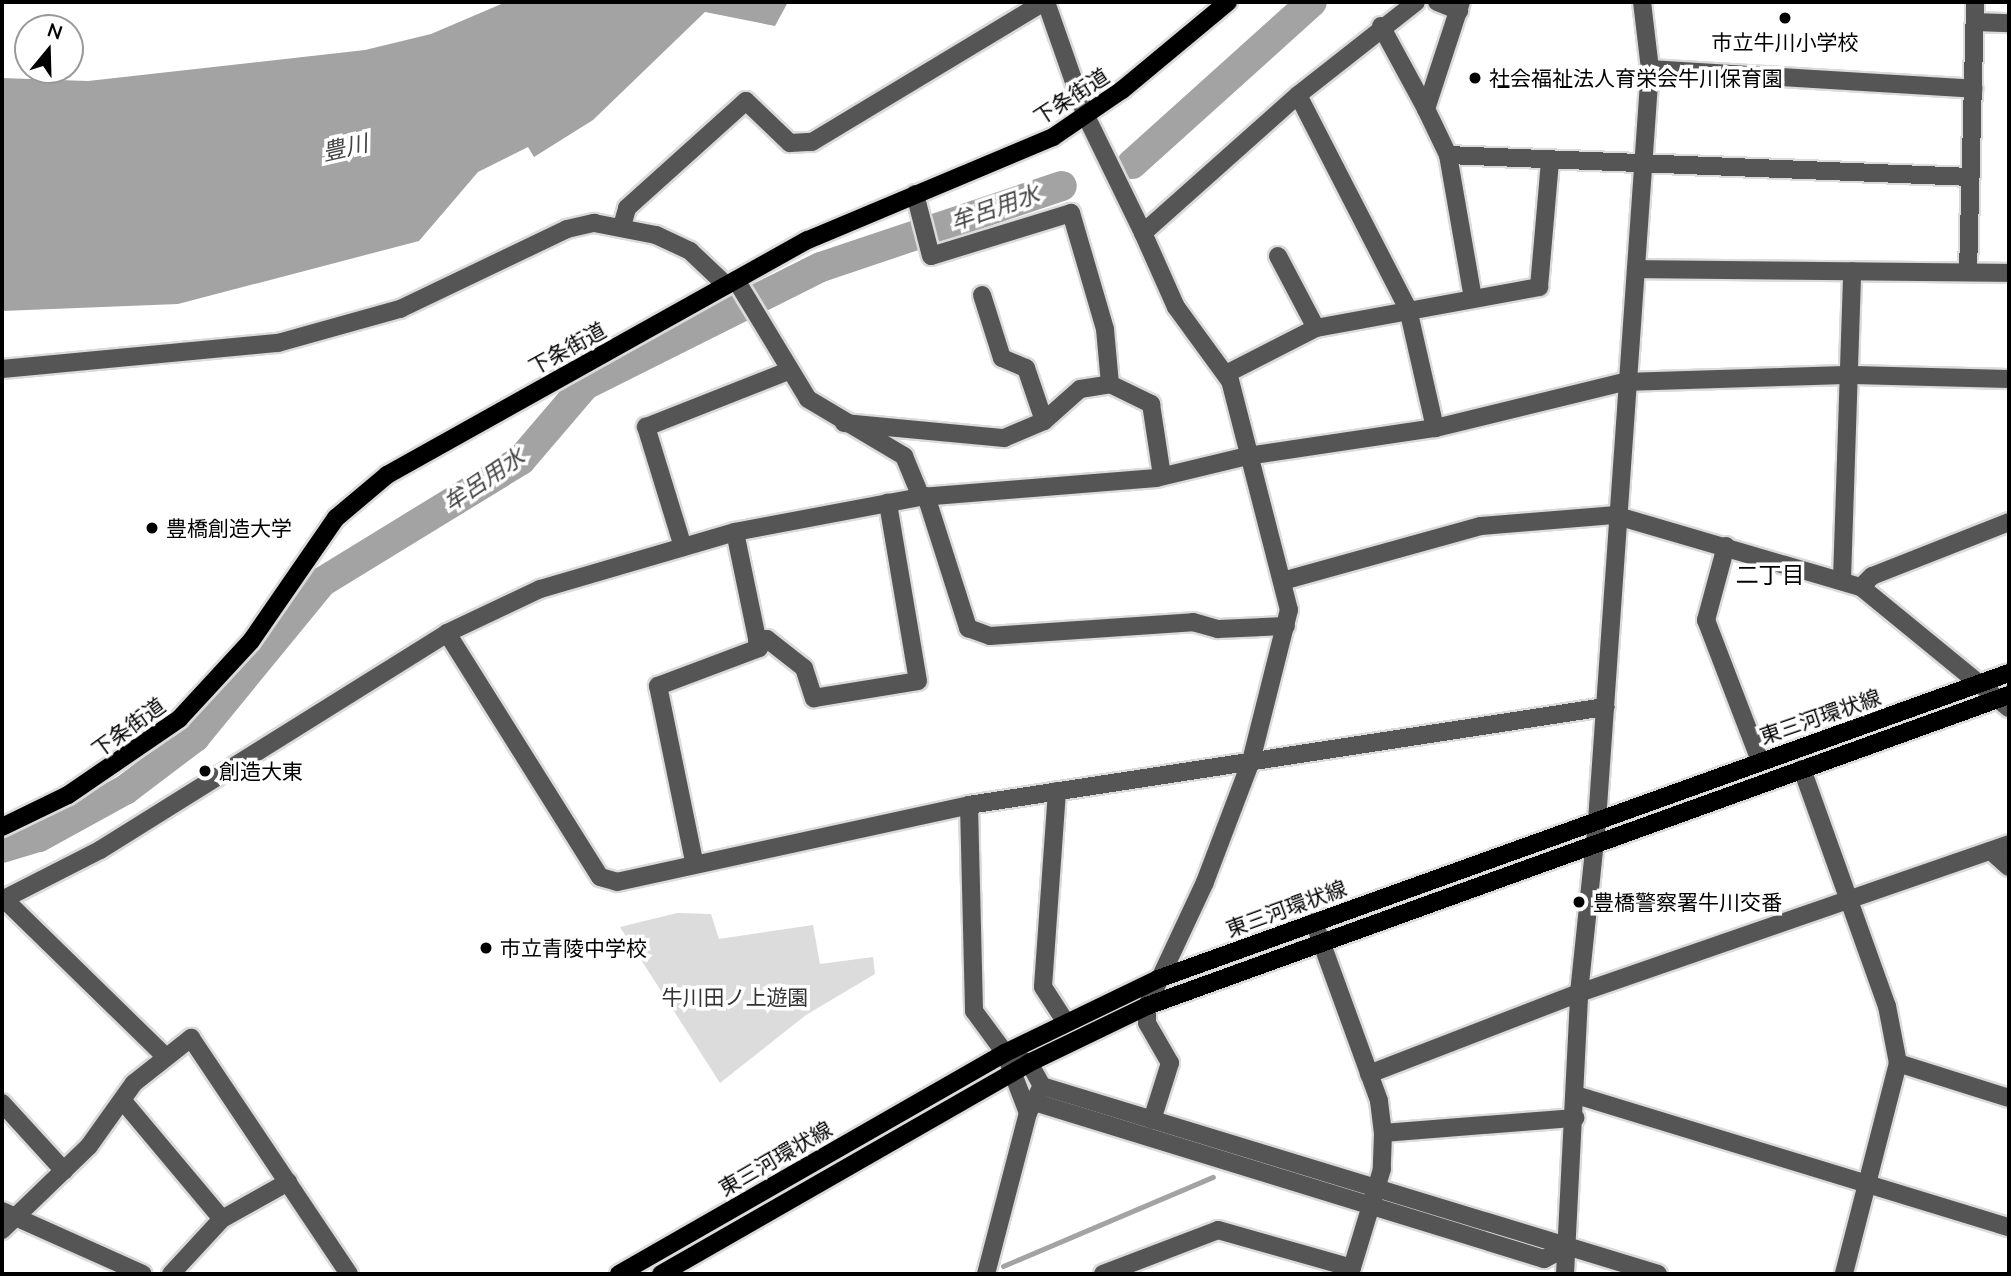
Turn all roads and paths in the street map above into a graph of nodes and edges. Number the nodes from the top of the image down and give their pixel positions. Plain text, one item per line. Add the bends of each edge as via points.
1 (1228, 2) edge
2 (1416, 2) edge
3 (1437, 2) edge
4 (1642, 2) edge
5 (1975, 2) edge
6 (1043, 3) edge
7 (1460, 7) edge
8 (1975, 22) junction
9 (2009, 23) edge
10 (1381, 26) junction
11 (1650, 69) junction
12 (1973, 89) junction
13 (1298, 95) junction
14 (1426, 110) junction
15 (1086, 116) junction
16 (1448, 155) junction
17 (1550, 160) junction
18 (1644, 164) junction
19 (1971, 177) junction
20 (915, 194) junction
21 (622, 226) junction
22 (1143, 233) junction
23 (1278, 256) dead end
24 (1636, 269) junction
25 (1852, 271) junction
26 (1968, 272) junction
27 (2009, 273) edge
28 (735, 286) junction
29 (982, 295) dead end
30 (1473, 298) junction
31 (1408, 310) junction
32 (1316, 328) junction
33 (2, 369) edge
34 (788, 371) junction
35 (1226, 374) junction
36 (1853, 375) junction
37 (2009, 379) edge
38 (1624, 382) junction
39 (1111, 384) junction
40 (1044, 421) junction
41 (844, 423) junction
42 (1435, 428) junction
43 (1247, 456) junction
44 (1162, 477) junction
45 (924, 496) junction
46 (888, 503) junction
47 (1614, 515) junction
48 (2009, 522) edge
49 (735, 532) junction
50 (1726, 546) junction
51 (683, 547) junction
52 (1842, 579) junction
53 (1286, 580) junction
54 (1861, 587) junction
55 (1286, 626) junction
56 (447, 633) junction
57 (757, 640) junction
58 (2009, 673) edge
59 (1981, 684) junction
60 (2006, 701) edge
61 (1605, 707) junction
62 (1251, 761) junction
63 (1760, 761) junction
64 (1802, 769) junction
65 (1057, 791) junction
66 (969, 805) junction
67 (1597, 821) junction
68 (3, 823) edge
69 (1595, 843) junction
70 (2009, 844) edge
71 (1991, 851) junction
72 (694, 861) junction
73 (2009, 867) edge
74 (3, 900) edge
75 (1852, 901) junction
76 (1314, 922) junction
77 (1321, 940) junction
78 (1158, 979) junction
79 (1579, 993) junction
80 (1147, 1006) junction
81 (1065, 1021) junction
82 (1006, 1053) junction
83 (166, 1057) junction
84 (1029, 1063) junction
85 (1898, 1063) junction
86 (1014, 1073) junction
87 (1369, 1074) junction
88 (1576, 1095) junction
89 (2009, 1098) edge
90 (1034, 1100) junction
91 (122, 1101) junction
92 (2, 1103) edge
93 (1575, 1118) junction
94 (1152, 1120) junction
95 (1383, 1133) junction
96 (64, 1171) junction
97 (288, 1182) junction
98 (1871, 1184) junction
99 (1375, 1189) junction
100 (1370, 1208) junction
101 (9, 1214) edge
102 (222, 1220) junction
103 (2009, 1227) edge
104 (2, 1230) edge
105 (1568, 1248) junction
106 (1351, 1271) edge
107 (144, 1274) edge
108 (171, 1274) edge
109 (349, 1274) edge
110 (619, 1274) edge
111 (662, 1274) edge
112 (986, 1274) edge
113 (1103, 1274) edge
114 (1565, 1274) edge
115 (1658, 1274) edge
116 (1844, 1274) edge

1 - 15 main road, 下条街道
2 - 10 street
3 - 7 street
4 - 11 street
5 - 8 street
6 - 15 street
6 - 21 street via 812,142 790,143 746,101 627,208
7 - 14 street
8 - 9 street
8 - 12 street
10 - 13 street
10 - 14 street
11 - 12 street
11 - 18 street
12 - 19 street
13 - 22 street
13 - 31 street
14 - 16 street
15 - 20 main road, 下条街道 via 1002,162
15 - 22 street
16 - 17 street
16 - 30 street
17 - 18 street
17 - 30 street via 1539,287
18 - 19 street
18 - 24 street
19 - 26 street
20 - 28 main road, 下条街道
20 - 39 street via 931,256 1071,213 1105,329
21 - 28 street via 690,251
21 - 33 street via 567,229 400,309 278,343
22 - 35 street via 1176,307
23 - 32 street
24 - 25 street
24 - 38 street
25 - 26 street
25 - 36 street
26 - 27 street
28 - 34 street
28 - 68 main road, 下条街道 via 366,490 309,551 251,641 197,702 130,756
29 - 40 street via 1002,358 1026,368
30 - 31 street
31 - 32 street
31 - 42 street
32 - 35 street
34 - 41 street via 808,399
34 - 51 street via 646,427
35 - 43 street
36 - 37 street
36 - 38 street
36 - 52 street
38 - 42 street
38 - 47 street
39 - 40 street via 1080,389
39 - 44 street via 1151,404
40 - 41 street via 1004,439
41 - 45 street via 904,456
42 - 43 street
43 - 44 street
43 - 53 street
44 - 45 street
45 - 46 street
45 - 55 street via 968,628 989,636 1194,622 1218,629
46 - 49 street
46 - 57 street via 918,681 814,698 804,667 767,639
47 - 50 street
47 - 53 street via 1481,526
47 - 61 street
48 - 54 street via 1872,576
49 - 51 street
49 - 57 street
50 - 52 street
50 - 63 street via 1706,620
51 - 56 street via 540,589
52 - 54 street
53 - 55 street
54 - 59 street
55 - 62 street
56 - 72 street via 600,877 617,882
56 - 74 street via 100,850
57 - 72 street via 758,648 658,686
58 - 59 main road, 東三河環状線
59 - 60 street
59 - 63 main road, 東三河環状線
60 - 64 main road, 東三河環状線
61 - 62 street
61 - 67 street
62 - 65 street
62 - 78 street via 1205,883
63 - 67 main road, 東三河環状線
64 - 69 main road, 東三河環状線
64 - 75 street
65 - 66 street
65 - 81 street via 1043,987
66 - 72 street
66 - 82 street via 974,1011
67 - 69 street
67 - 76 main road, 東三河環状線
69 - 77 main road, 東三河環状線
69 - 79 street
70 - 71 street
71 - 73 street
71 - 75 street
74 - 83 street
75 - 79 street
75 - 85 street via 1887,1006
76 - 77 street
76 - 78 main road, 東三河環状線
77 - 80 main road, 東三河環状線
77 - 87 street
78 - 80 street
78 - 81 main road, 東三河環状線
79 - 87 street
79 - 88 street
80 - 84 main road, 東三河環状線
80 - 94 street via 1147,1023 1170,1063
81 - 82 main road, 東三河環状線
82 - 84 street
82 - 86 street
82 - 110 main road, 東三河環状線
83 - 91 street
83 - 97 street via 191,1038
84 - 86 main road, 東三河環状線
84 - 90 street
85 - 89 street
85 - 98 street
86 - 90 street
86 - 111 main road, 東三河環状線
87 - 95 street
88 - 93 street
88 - 98 street
90 - 94 street
90 - 100 street
90 - 112 street
91 - 96 street
91 - 102 street
92 - 96 street
93 - 95 street
93 - 105 street
94 - 99 street
95 - 99 street
96 - 101 street
97 - 102 street
97 - 109 street
98 - 103 street
98 - 116 street
99 - 100 street
99 - 105 street
100 - 105 street via 1544,1259
100 - 106 street
101 - 104 street
101 - 107 street
102 - 108 street
105 - 114 street
105 - 115 street
106 - 113 street via 1218,1230

